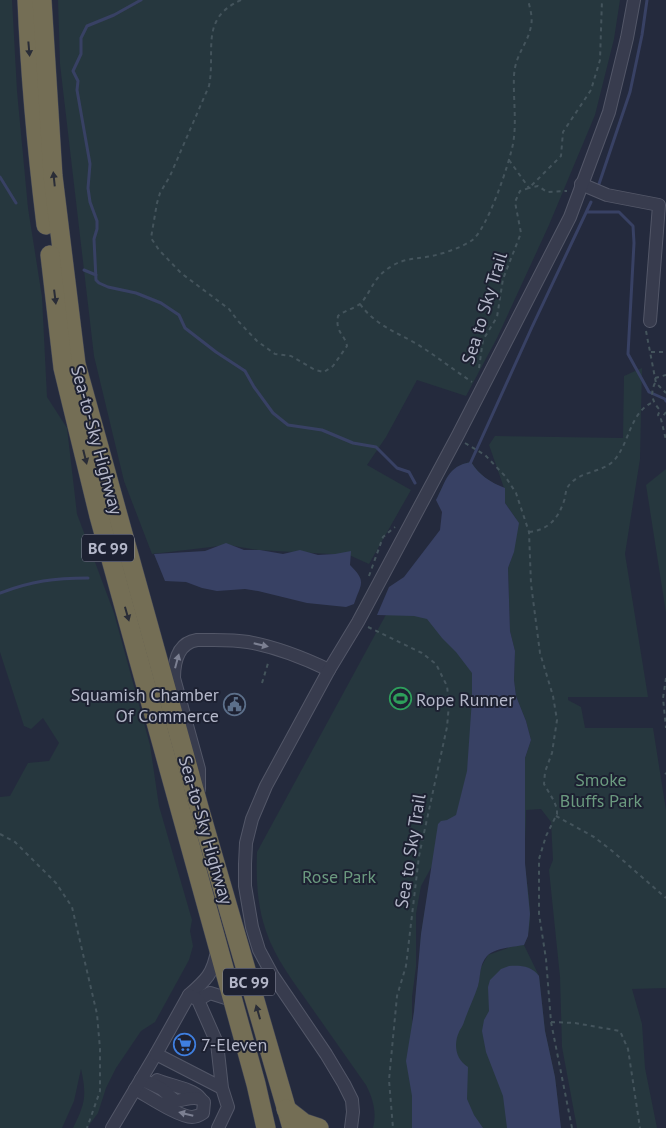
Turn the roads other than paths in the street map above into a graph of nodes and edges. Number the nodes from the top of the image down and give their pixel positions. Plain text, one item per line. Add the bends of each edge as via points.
1 (26, 0) edge
2 (42, 0) edge
3 (634, 0) edge
4 (576, 188) junction
5 (650, 321) road end
6 (329, 670) junction
7 (200, 811) junction
8 (218, 948) junction
9 (193, 997) junction
10 (232, 1000) junction
11 (156, 1054) junction
12 (140, 1080) junction
13 (256, 1084) junction
14 (222, 1088) junction
15 (286, 1109) junction
16 (112, 1128) edge
17 (218, 1128) edge
18 (255, 1128) edge
19 (266, 1128) edge
20 (292, 1128) edge
21 (319, 1128) edge
22 (351, 1128) edge

1 -> 8 highway, Sea-to-Sky Highway / BC 99 via 40,175 63,368 99,516
7 -> 2 highway, Sea-to-Sky Highway / BC 99 via 76,364 53,176
3 - 4 street via 609,112
4 - 5 street via 659,205
4 - 6 street via 570,217 456,439
7 -> 6 street via 199,770 174,678 174,663 186,644 197,640 247,642 273,648
6 - 22 street via 266,786 252,819 246,843 245,886 259,950 272,976 344,1084 352,1100
15 -> 7 highway, Sea-to-Sky Highway / BC 99
8 - 9 street via 214,966
8 - 10 highway, Sea-to-Sky Highway / BC 99
9 - 10 street via 210,993
9 - 11 street
9 - 14 street via 216,1043
10 - 13 highway, Sea-to-Sky Highway / BC 99
11 - 12 street
11 - 14 street
12 -> 12 street via 162,1089 175,1101 201,1098 203,1112 199,1116 183,1115
12 - 16 street
13 - 18 highway
13 - 19 highway, Sea-to-Sky Highway / BC 99
14 - 17 street via 228,1107
15 - 20 highway, Sea-to-Sky Highway / BC 99
15 - 21 highway via 296,1118

